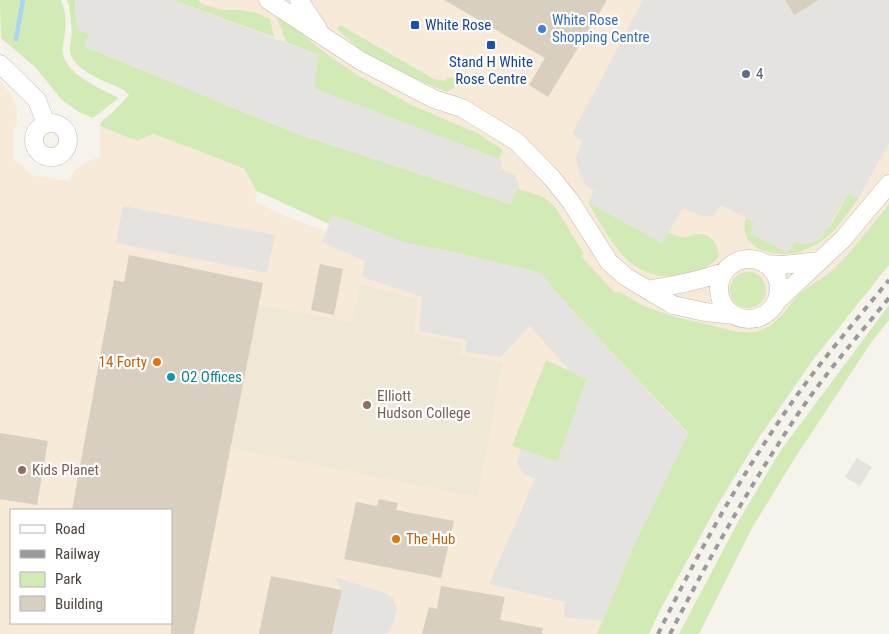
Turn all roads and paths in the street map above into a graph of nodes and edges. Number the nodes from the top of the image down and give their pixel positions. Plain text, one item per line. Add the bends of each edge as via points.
1 (268, 0) edge
2 (299, 0) edge
3 (322, 36) junction
4 (0, 64) edge
5 (46, 124) dead end
6 (889, 184) edge
7 (819, 261) junction
8 (765, 264) junction
9 (724, 272) junction
10 (647, 290) junction
11 (775, 303) junction
12 (734, 315) junction

1 - 3 street
2 - 3 street
3 - 10 street via 362,62 434,99 462,108 516,141 571,202 609,262
4 - 5 street via 37,100
6 - 7 street via 843,239
7 - 8 street
7 - 11 street
8 - 9 street via 747,259 730,265
8 - 11 street via 772,270 779,287
9 - 10 street
9 - 12 street via 720,280 720,296 727,310
10 - 12 street via 673,304
11 - 12 street via 771,310 758,318

